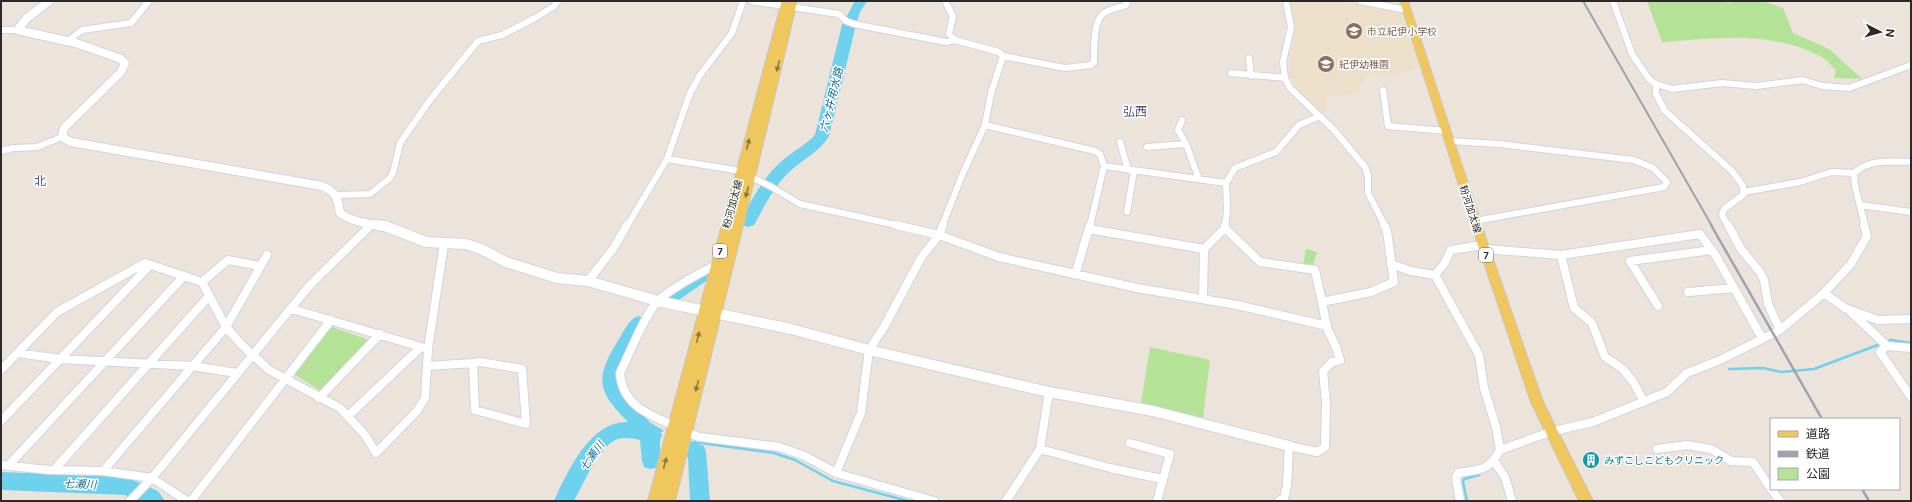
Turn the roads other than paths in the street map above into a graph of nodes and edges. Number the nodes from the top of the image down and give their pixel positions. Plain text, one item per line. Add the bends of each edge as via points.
1 (49, 1) edge
2 (149, 1) edge
3 (558, 1) edge
4 (742, 1) edge
5 (751, 1) edge
6 (945, 1) edge
7 (1127, 1) edge
8 (1286, 1) edge
9 (1360, 1) edge
10 (1613, 1) edge
11 (789, 4) edge
12 (1405, 5) edge
13 (1, 30) edge
14 (17, 30) junction
15 (68, 40) junction
16 (955, 40) junction
17 (1003, 56) junction
18 (1249, 58) dead end
19 (1911, 65) edge
20 (1231, 73) dead end
21 (1252, 76) junction
22 (1285, 78) junction
23 (1656, 84) junction
24 (1383, 90) dead end
25 (1320, 116) junction
26 (1182, 120) dead end
27 (985, 125) junction
28 (1448, 136) junction
29 (62, 137) junction
30 (1120, 142) dead end
31 (1186, 144) junction
32 (1147, 147) dead end
33 (1, 151) edge
34 (667, 159) junction
35 (1911, 162) edge
36 (1104, 166) junction
37 (1131, 170) junction
38 (741, 171) junction
39 (1854, 173) junction
40 (751, 177) junction
41 (1199, 179) junction
42 (1226, 183) junction
43 (1744, 192) junction
44 (338, 195) junction
45 (1860, 205) junction
46 (1127, 212) dead end
47 (1911, 212) edge
48 (1475, 221) junction
49 (371, 225) junction
50 (1225, 228) junction
51 (1090, 229) junction
52 (939, 235) junction
53 (444, 244) junction
54 (1484, 247) junction
55 (1204, 249) junction
56 (1712, 250) junction
57 (267, 255) dead end
58 (1561, 255) junction
59 (150, 264) junction
60 (1391, 264) junction
61 (716, 265) junction
62 (260, 266) junction
63 (1075, 275) junction
64 (1435, 275) junction
65 (184, 276) junction
66 (588, 281) junction
67 (202, 282) junction
68 (1734, 288) junction
69 (1688, 292) dead end
70 (1824, 293) junction
71 (208, 296) junction
72 (1203, 298) junction
73 (658, 301) junction
74 (1322, 302) junction
75 (1658, 306) dead end
76 (1845, 308) junction
77 (292, 309) junction
78 (710, 312) junction
79 (1911, 319) edge
80 (331, 320) junction
81 (1327, 326) junction
82 (226, 327) junction
83 (1780, 330) junction
84 (380, 334) junction
85 (1762, 338) junction
86 (1887, 346) junction
87 (424, 348) junction
88 (1911, 348) edge
89 (869, 350) junction
90 (18, 353) junction
91 (253, 354) junction
92 (60, 359) junction
93 (103, 362) junction
94 (473, 363) junction
95 (147, 365) junction
96 (192, 366) junction
97 (427, 366) junction
98 (1, 370) edge
99 (238, 373) junction
100 (284, 379) junction
101 (1049, 392) junction
102 (1911, 397) edge
103 (320, 398) junction
104 (1644, 402) junction
105 (348, 416) junction
106 (1, 421) edge
107 (675, 426) junction
108 (686, 432) junction
109 (1550, 432) junction
110 (1130, 444) dead end
111 (1289, 446) junction
112 (1040, 449) junction
113 (1657, 449) dead end
114 (1500, 450) junction
115 (1494, 461) junction
116 (4, 466) edge
117 (54, 470) junction
118 (103, 471) junction
119 (836, 473) junction
120 (152, 478) junction
121 (1162, 480) junction
122 (1770, 488) edge
123 (1772, 490) edge
124 (130, 501) edge
125 (187, 501) edge
126 (191, 501) edge
127 (655, 501) edge
128 (668, 501) edge
129 (934, 501) edge
130 (1006, 501) edge
131 (1157, 501) edge
132 (1279, 501) edge
133 (1460, 501) edge
134 (1512, 501) edge
135 (1586, 501) edge
136 (1780, 501) edge

1 - 14 street via 27,18
2 - 15 street via 131,23 82,30
3 - 44 street via 535,18 502,35 478,41 430,100 400,143 390,178 370,194
4 - 34 street via 732,32 700,74 690,94
5 - 11 street
6 - 16 street via 952,9 949,34
7 - 17 street via 1126,6 1100,17 1096,28 1094,62 1091,65 1065,68
8 - 22 street via 1291,27 1283,62
9 - 12 street
10 - 23 street via 1632,54 1649,79
11 - 16 street via 839,14 852,23 946,42
38 -> 11 main road, 粉河加太線 / 7
11 -> 40 main road, 粉河加太線 / 7
12 - 28 main road, 粉河加太線 / 7
13 - 14 street
14 - 15 street
15 - 29 street via 121,59 125,63 121,72 64,128
16 - 17 street via 999,52
17 - 27 street via 991,93
18 - 21 street
19 - 23 street via 1849,88 1822,86 1803,80 1756,86 1722,83 1683,89 1672,89
20 - 21 street
21 - 22 street
22 - 25 street via 1293,92
23 - 43 street via 1656,94 1665,111 1732,171 1744,186
24 - 28 street via 1388,126
25 - 42 street via 1299,125 1276,152 1235,168
25 - 60 street via 1365,167 1368,193 1387,230
26 - 31 street via 1178,130
27 - 36 street via 1095,151 1100,154
27 - 52 street
28 - 48 main road, 粉河加太線 / 7
28 - 48 street via 1634,160 1648,164 1667,182 1664,187
29 - 33 street via 41,146 16,147
29 - 44 street via 71,142 322,186 334,190
30 - 37 street
31 - 32 street
31 - 41 street
34 - 38 street
34 - 66 street via 614,249
35 - 39 street via 1872,163 1857,169
36 - 37 street
36 - 51 street
37 - 41 street
37 - 46 street
38 - 61 main road, 粉河加太線 / 7
39 - 43 street via 1832,172 1800,182
39 - 45 street
40 - 52 street via 770,185 800,204
40 -> 78 main road, 粉河加太線 / 7
41 - 42 street
42 - 50 street
43 - 83 street via 1724,209 1722,215 1741,249 1760,272 1768,304
44 - 49 street via 340,213 347,218
45 - 47 street
45 - 70 street via 1867,236 1851,264
48 - 54 main road, 粉河加太線 / 7
49 - 53 street via 385,226 426,242
49 - 77 street via 310,285
50 - 55 street
50 - 74 street via 1260,262 1315,270
51 - 55 street
51 - 63 street via 1084,240
52 - 63 street via 999,257
52 - 89 street via 921,258
53 - 66 street via 466,244 526,270 557,278
53 - 87 street
54 - 58 street
54 - 64 street via 1451,250
54 - 109 main road, 粉河加太線 / 7 via 1537,402
55 - 72 street
56 - 58 street via 1700,234
56 - 68 street
56 - 75 street via 1630,261
57 - 62 street
58 - 104 street via 1574,308 1592,323 1605,357 1623,369
59 - 65 street
59 - 90 street via 144,263 57,312
59 - 92 street
60 - 64 street
60 - 74 street via 1394,282 1390,286
61 - 73 street via 694,276
61 - 78 main road, 粉河加太線 / 7
62 - 67 street via 228,260
62 - 82 street
63 - 72 street
64 - 114 street via 1479,355 1484,388
65 - 67 street
65 - 93 street
66 - 73 street
67 - 71 street
68 - 69 street
68 - 85 street
70 - 76 street
70 - 83 street
71 - 82 street
71 - 95 street
72 - 81 street
73 - 78 street
73 - 107 street via 620,373 619,383 629,400 654,417
74 - 81 street
76 - 79 street via 1878,320
76 - 86 street
77 - 80 street
77 - 91 street
78 - 89 street via 791,329
107 -> 78 main road, 粉河加太線 / 7
78 -> 108 main road, 粉河加太線 / 7
80 - 84 street
80 - 100 street
81 - 111 street via 1338,349 1340,360 1332,362 1323,371 1326,403 1325,447 1317,452
82 - 91 street
82 - 96 street
83 - 85 street
84 - 87 street
84 - 103 street
85 - 104 street via 1720,360 1687,373 1667,392
86 - 88 street
86 - 102 street via 1880,352
87 - 97 street
87 - 105 street
89 - 101 street
89 - 119 street via 860,413
90 - 92 street
90 - 98 street
91 - 99 street
91 - 100 street via 269,370
92 - 93 street
92 - 106 street
93 - 95 street
93 - 116 street
94 - 94 street via 522,369 526,424 476,410
94 - 97 street
95 - 96 street
95 - 117 street
96 - 99 street
96 - 118 street
97 - 105 street via 425,398 417,411 376,453
99 - 120 street
100 - 103 street
100 - 126 street
101 - 111 street via 1153,411
101 - 112 street
103 - 105 street via 340,408
104 - 109 street via 1593,422
127 -> 107 main road, 粉河加太線 / 7
108 - 119 street via 699,437 779,447 805,456
108 - 128 main road, 粉河加太線 / 7
109 - 114 street via 1510,444
109 - 135 main road, 粉河加太線 / 7
110 - 121 street via 1170,454
111 - 132 street via 1287,486 1284,498
112 - 121 street
112 - 130 street
113 - 122 street via 1687,445 1711,449 1731,460 1753,462
114 - 115 street
115 - 133 street via 1487,468 1458,474 1456,478
115 - 134 street via 1505,477
116 - 117 street
117 - 118 street
118 - 120 street
119 - 129 street
120 - 124 street
120 - 125 street
121 - 131 street
123 - 136 street

